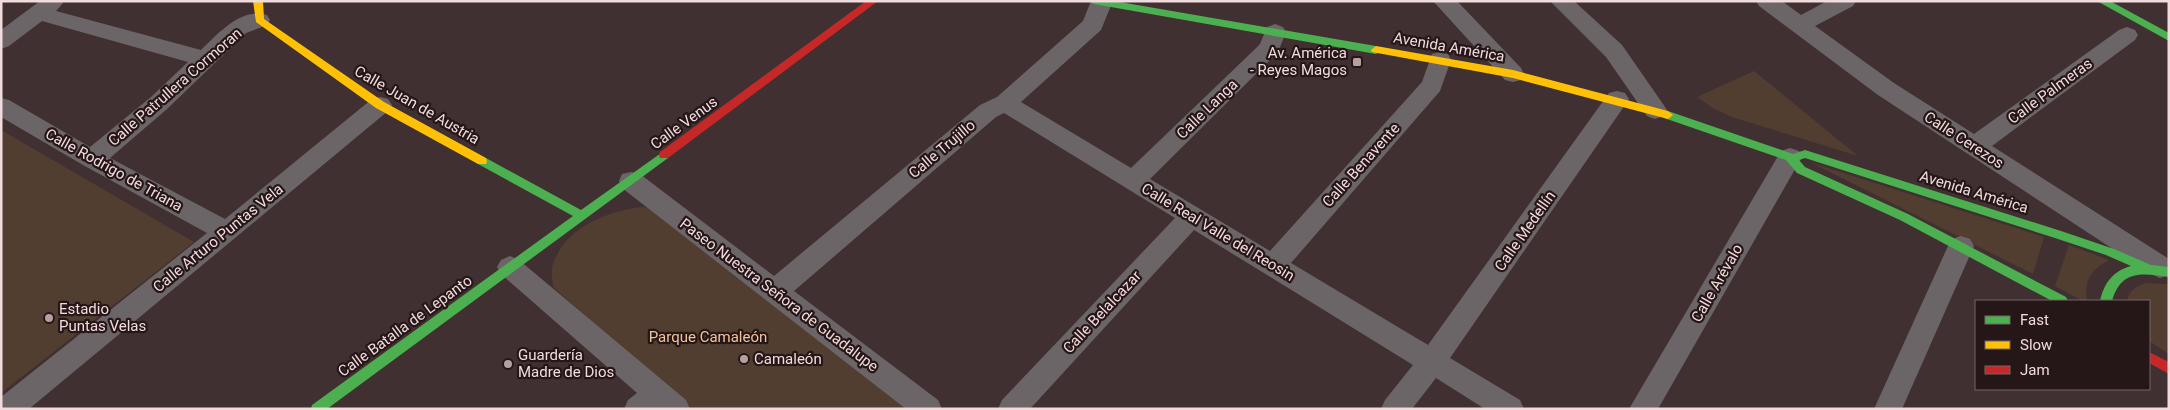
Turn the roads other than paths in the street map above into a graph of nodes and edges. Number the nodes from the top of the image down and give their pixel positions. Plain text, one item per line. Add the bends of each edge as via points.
1 (873, 1) edge
2 (1444, 1) edge
3 (1562, 1) edge
4 (1767, 1) edge
5 (1846, 1) edge
6 (2102, 1) edge
7 (1097, 2) edge
8 (46, 7) edge
9 (259, 10) edge
10 (1799, 25) junction
11 (1275, 32) junction
12 (2127, 35) dead end
13 (2169, 38) edge
14 (1, 41) edge
15 (205, 59) junction
16 (1440, 60) junction
17 (1513, 74) junction
18 (1617, 99) junction
19 (1005, 103) junction
20 (380, 105) junction
21 (1, 106) edge
22 (1655, 110) junction
23 (1973, 147) junction
24 (1790, 157) junction
25 (92, 159) junction
26 (631, 181) junction
27 (1133, 181) junction
28 (582, 215) junction
29 (1192, 216) junction
30 (227, 232) junction
31 (1962, 246) junction
32 (1273, 265) junction
33 (510, 267) junction
34 (2161, 270) edge
35 (775, 291) junction
36 (2060, 300) edge
37 (2106, 300) edge
38 (2150, 358) edge
39 (1432, 362) junction
40 (2169, 369) edge
41 (657, 403) edge
42 (8, 409) edge
43 (318, 409) edge
44 (928, 409) edge
45 (1012, 409) edge
46 (1396, 409) edge
47 (1510, 409) edge
48 (1643, 409) edge
49 (1888, 409) edge

1 - 26 street, Calle Venus
2 - 17 street
3 - 22 street via 1614,51
4 - 10 street, Calle Cerezos
5 - 10 street
6 - 13 street
7 - 11 street, Avenida América
7 - 19 street, Calle Trujillo via 1093,25
8 - 14 street
8 - 15 street
9 - 15 street, Calle Patrullera Cormoran
9 - 20 street, Calle Juan de Austria via 284,39
10 - 23 street, Calle Cerezos
11 - 16 street, Avenida América
11 - 27 street, Calle Langa via 1270,47 1261,57
12 - 23 street, Calle Palmeras
15 - 25 street, Calle Patrullera Cormoran
16 - 17 street, Avenida América
16 - 32 street, Calle Benavente via 1432,85
17 - 18 street, Avenida América
18 - 22 street, Avenida América
18 - 39 street, Calle Medellín
19 - 27 street, Calle Real Valle del Reosin
19 - 35 street, Calle Trujillo via 988,111
20 - 28 street, Calle Juan de Austria
20 - 30 street, Calle Arturo Puntas Vela
21 - 25 street, Calle Rodrigo de Triana
22 - 24 street, Avenida América
23 - 34 street, Calle Cerezos
24 - 31 street, Avenida América via 1801,170
24 - 34 street, Avenida América via 1805,154
24 - 48 street, Calle Arévalo
25 - 30 street, Calle Rodrigo de Triana
26 - 28 street, Calle Venus
26 - 35 street, Paseo Nuestra Señora de Guadalupe
27 - 29 street, Calle Real Valle del Reosin
28 - 33 street, Calle Venus
29 - 32 street, Calle Real Valle del Reosin
29 - 45 street, Calle Belalcazar
30 - 42 street, Calle Arturo Puntas Vela
31 - 36 street, Avenida América
31 - 49 street
32 - 39 street, Calle Real Valle del Reosin
33 - 41 street
33 - 43 street, Calle Batalla de Lepanto
34 - 37 street via 2129,270 2116,277 2108,287
35 - 44 street, Paseo Nuestra Señora de Guadalupe
38 - 40 street
39 - 46 street, Calle Medellín
39 - 47 street, Calle Real Valle del Reosin

